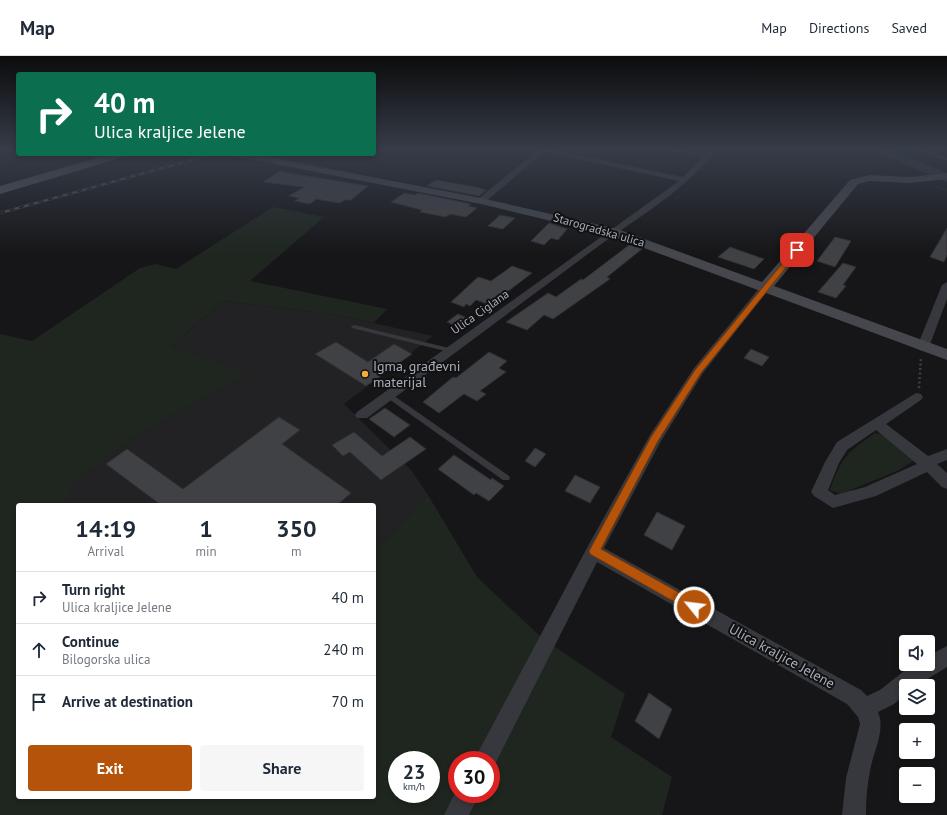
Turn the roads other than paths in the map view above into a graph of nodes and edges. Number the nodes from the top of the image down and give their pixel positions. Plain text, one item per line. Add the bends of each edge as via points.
1 (19, 184) edge
2 (395, 184) edge
3 (500, 184) edge
4 (679, 184) edge
5 (852, 184) edge
6 (0, 190) edge
7 (481, 201) junction
8 (613, 232) junction
9 (947, 285) edge
10 (765, 288) junction
11 (354, 327) dead end
12 (449, 350) junction
13 (922, 350) junction
14 (947, 356) edge
15 (388, 395) junction
16 (916, 397) road end
17 (362, 415) dead end
18 (876, 423) junction
19 (947, 454) edge
20 (929, 465) junction
21 (506, 478) dead end
22 (947, 483) edge
23 (594, 551) junction
24 (947, 656) edge
25 (864, 708) junction
26 (490, 751) edge
27 (462, 803) edge
28 (456, 815) edge
29 (854, 815) edge

1 - 6 main road
2 - 7 main road, Starogradska ulica
3 - 7 street
4 - 8 street, Ulica Ciglana
5 - 10 main road
7 - 8 main road, Starogradska ulica
8 - 10 main road, Starogradska ulica
8 - 12 street, Ulica Ciglana
9 - 13 street
10 - 13 main road, Starogradska ulica
10 - 23 street via 698,371 655,439
11 - 12 lane
12 - 15 street, Ulica Ciglana
13 - 14 main road, Starogradska ulica
15 - 17 street, Ulica Ciglana
15 - 21 lane
16 - 18 street
18 - 20 street
18 - 20 street via 842,446 819,492 834,502 844,500 862,495
19 - 20 street via 932,460
20 - 22 street
23 - 25 street, Ulica kraljice Jelene via 845,691
23 - 26 street
24 - 25 street via 913,675 887,697
25 - 29 street, Ulica kraljice Jelene via 870,719 870,729 854,791
27 - 28 street

